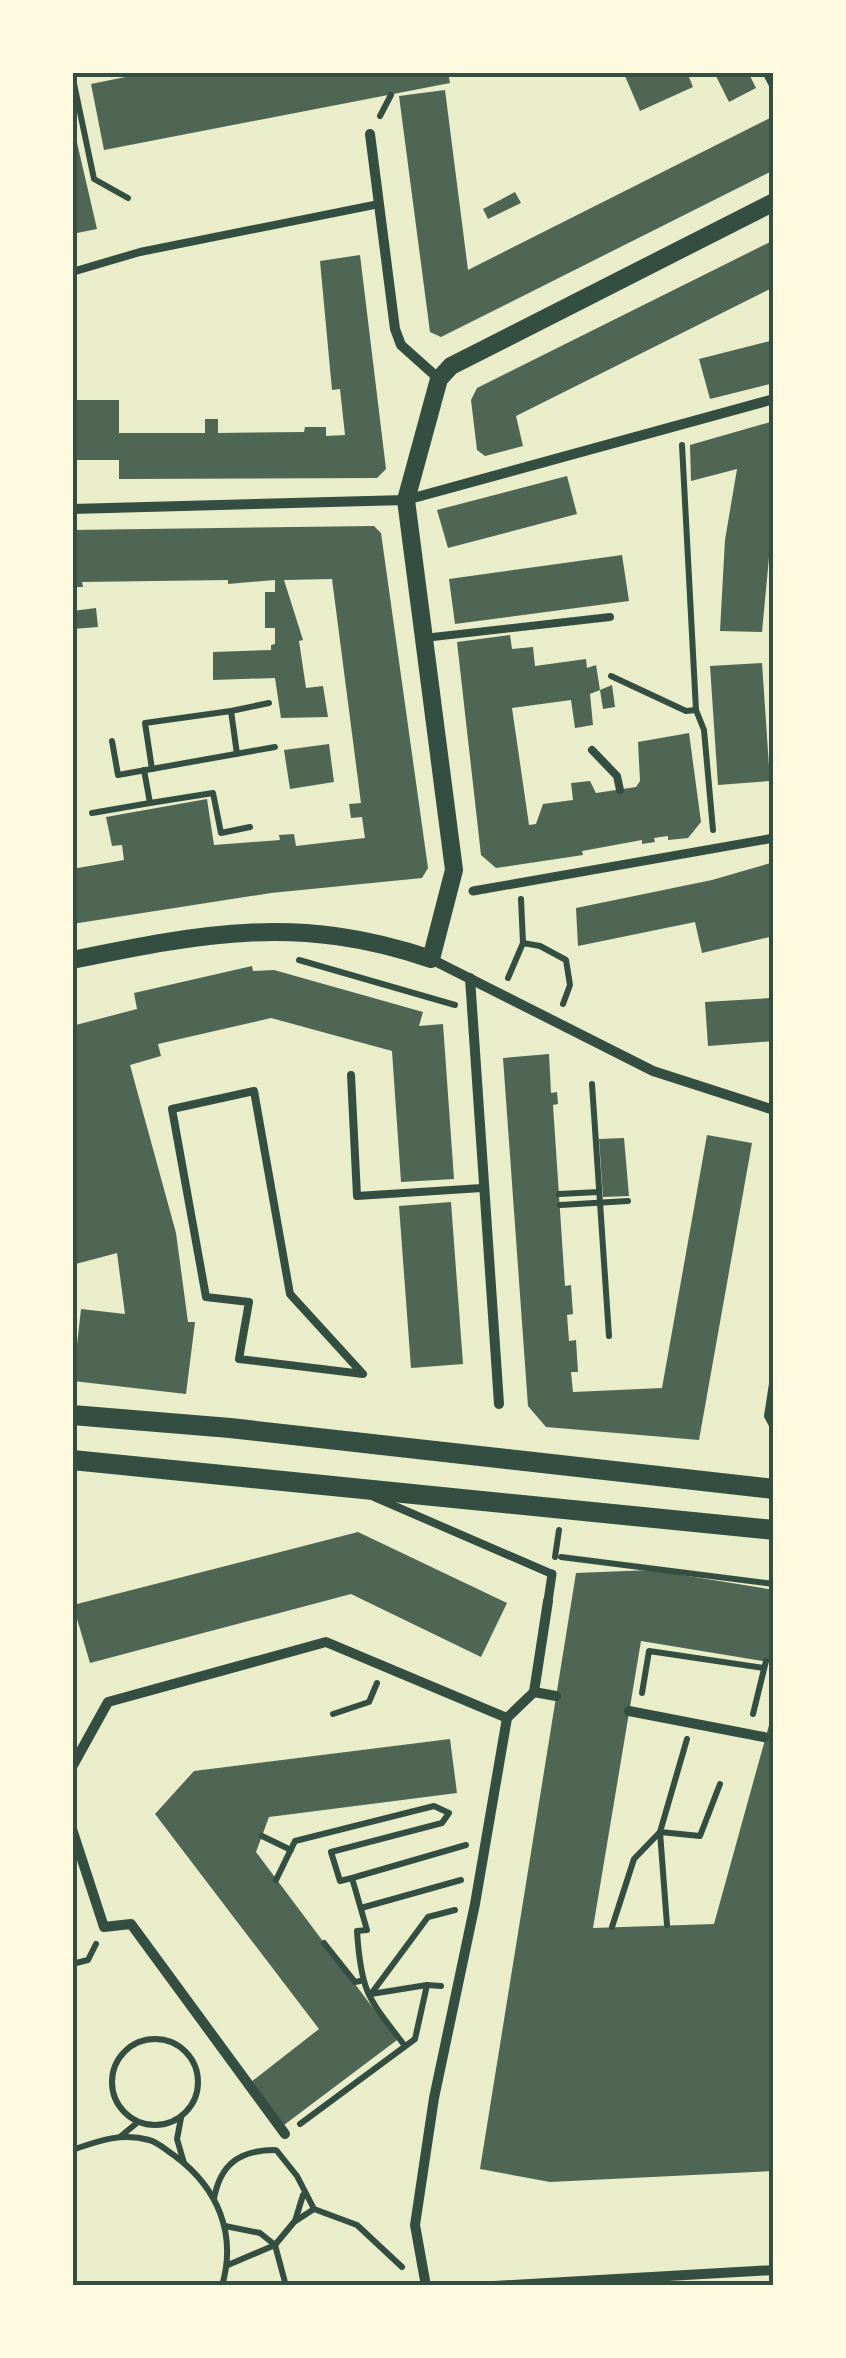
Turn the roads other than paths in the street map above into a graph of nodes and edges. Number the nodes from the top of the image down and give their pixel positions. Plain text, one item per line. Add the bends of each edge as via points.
1 (370, 134) dead end
2 (774, 202) edge
3 (379, 204) junction
4 (72, 272) edge
5 (439, 378) junction
6 (774, 399) edge
7 (406, 500) junction
8 (72, 508) edge
9 (610, 616) dead end
10 (774, 622) edge
11 (424, 638) junction
12 (774, 702) edge
13 (592, 750) dead end
14 (620, 790) dead end
15 (774, 838) edge
16 (472, 890) dead end
17 (431, 959) junction
18 (72, 960) edge
19 (470, 978) junction
20 (350, 1075) dead end
21 (774, 1110) edge
22 (482, 1188) junction
23 (249, 1302) joint
24 (499, 1404) dead end
25 (72, 1415) edge
26 (72, 1460) edge
27 (351, 1487) junction
28 (774, 1489) edge
29 (774, 1530) edge
30 (552, 1574) joint
31 (548, 1600) joint
32 (534, 1692) junction
33 (556, 1696) dead end
34 (634, 1712) road end
35 (507, 1718) junction
36 (764, 1738) dead end
37 (72, 1766) edge
38 (72, 1829) edge
39 (285, 2134) road end
40 (774, 2270) edge
41 (426, 2286) edge
42 (494, 2286) edge

1 - 3 street
2 - 5 street via 450,366
3 - 4 lane
3 - 5 street via 395,330 401,345
5 - 7 street
6 - 7 street
7 - 8 street
7 - 11 street
9 - 11 lane
10 - 12 street
11 - 17 street via 454,870
13 - 14 lane via 617,776
15 - 16 street
17 - 18 street via 367,939 268,929
17 - 19 street
19 - 21 street via 653,1071
19 - 22 street
20 - 22 lane via 357,1196
22 - 24 street
23 - 23 lane via 240,1360 363,1374 290,1294 254,1091 172,1109 206,1297
25 - 28 main road
26 - 27 main road
27 - 29 main road
27 - 30 lane
30 - 31 street
31 - 32 street
32 - 33 street
32 - 35 street
34 - 36 street
35 - 37 street via 326,1642 108,1702
35 - 41 street via 414,2224
38 - 39 street via 104,1927 130,1924
40 - 42 street

